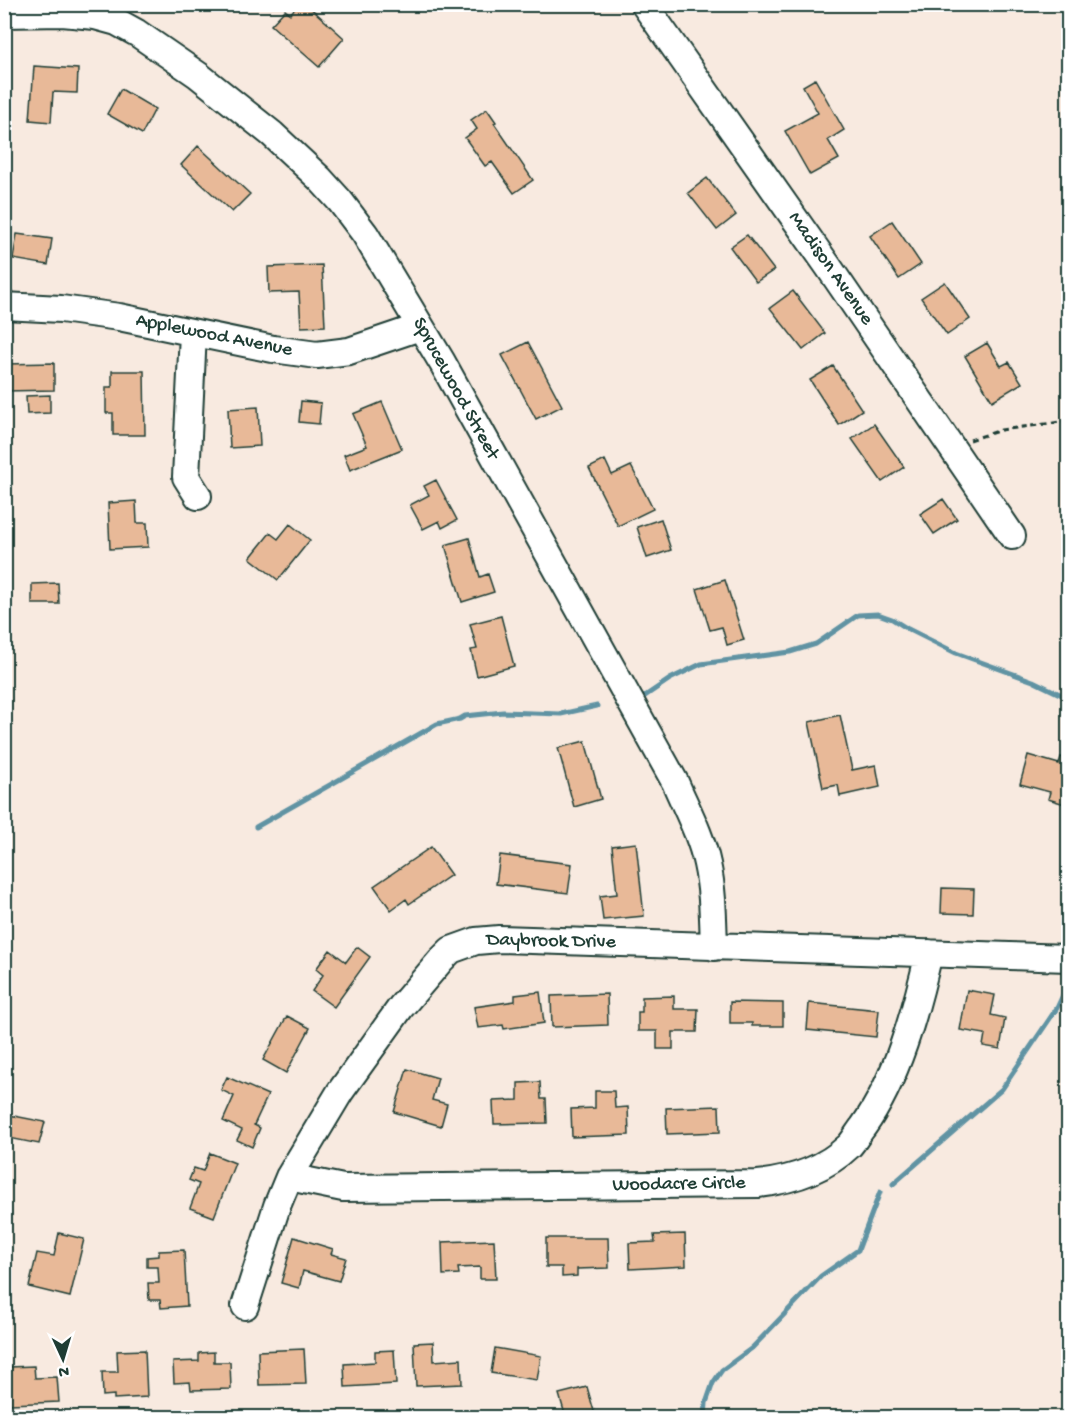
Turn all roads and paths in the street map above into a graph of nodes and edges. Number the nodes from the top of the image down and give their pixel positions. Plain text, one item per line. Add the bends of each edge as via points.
1 (644, 4) edge
2 (84, 10) edge
3 (4, 14) edge
4 (4, 306) edge
5 (420, 327) junction
6 (193, 333) junction
7 (1068, 421) edge
8 (952, 446) junction
9 (198, 496) dead end
10 (1012, 536) dead end
11 (714, 947) junction
12 (929, 954) junction
13 (1068, 958) edge
14 (289, 1177) junction
15 (245, 1306) dead end

1 - 8 street, Madison Avenue
2 - 3 street, Sprucewood Street
2 - 5 street, Sprucewood Street via 117,22 198,75 320,178 363,231
4 - 6 street, Applewood Avenue via 118,317
5 - 6 street, Applewood Avenue via 349,351 317,355
5 - 11 street, Sprucewood Street via 675,782 707,863
6 - 9 street via 186,477
7 - 8 path via 1001,430
8 - 10 street, Madison Avenue
11 - 12 street, Daybrook Drive
11 - 14 street, Daybrook Drive via 499,939 476,941 451,950 401,1007 340,1092
12 - 13 street, Daybrook Drive
12 - 14 street, Woodacre Circle via 889,1082 874,1111 849,1145 808,1172 758,1184 355,1188
14 - 15 street, Daybrook Drive

